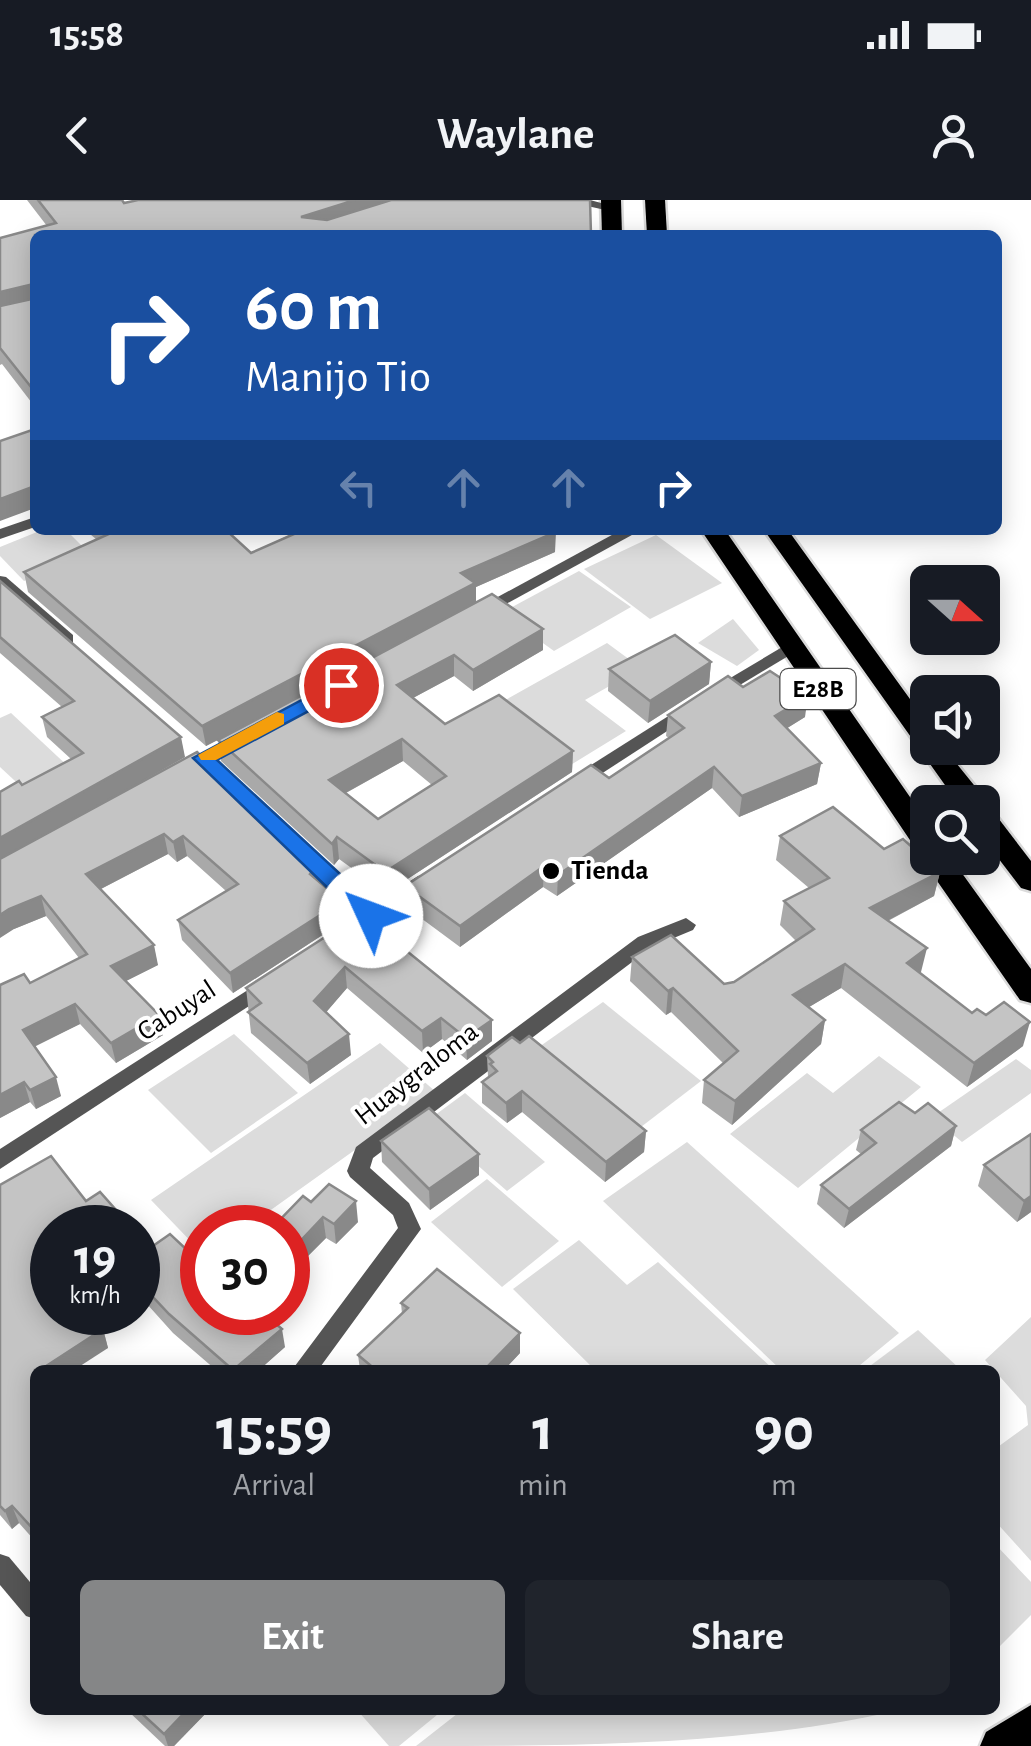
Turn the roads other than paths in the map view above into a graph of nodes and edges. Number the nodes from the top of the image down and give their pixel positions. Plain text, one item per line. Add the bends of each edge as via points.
1 (566, 200) edge
2 (655, 200) edge
3 (610, 204) edge
4 (612, 230) edge
5 (657, 230) edge
6 (30, 524) edge
7 (0, 534) edge
8 (624, 535) edge
9 (715, 535) edge
10 (780, 535) edge
11 (0, 580) edge
12 (461, 621) edge
13 (789, 648) junction
14 (87, 657) edge
15 (910, 719) edge
16 (255, 731) edge
17 (944, 765) edge
18 (169, 778) edge
19 (959, 785) edge
20 (554, 797) edge
21 (910, 819) edge
22 (287, 837) edge
23 (1000, 840) edge
24 (438, 873) edge
25 (948, 875) edge
26 (1031, 881) edge
27 (371, 916) junction
28 (686, 924) dead end
29 (323, 948) edge
30 (290, 969) edge
31 (1031, 992) edge
32 (0, 1160) edge
33 (308, 1365) edge
34 (0, 1566) edge
35 (30, 1601) edge
36 (1031, 1725) edge
37 (1000, 1746) edge

1 - 3 street
2 - 5 highway
3 - 4 highway
6 - 7 street
8 - 12 street
9 - 13 highway, E28B
10 - 15 highway, E28B
11 - 14 street
13 - 20 street
13 - 21 highway, E28B
16 - 18 street
17 - 19 highway, E28B
22 - 27 street
23 - 26 highway
24 - 27 street
25 - 31 highway
27 - 29 street
28 - 33 street, Huaygraloma via 646,942 364,1153 358,1172 401,1209 410,1229
30 - 32 street, Cabuyal
34 - 35 street
36 - 37 highway

